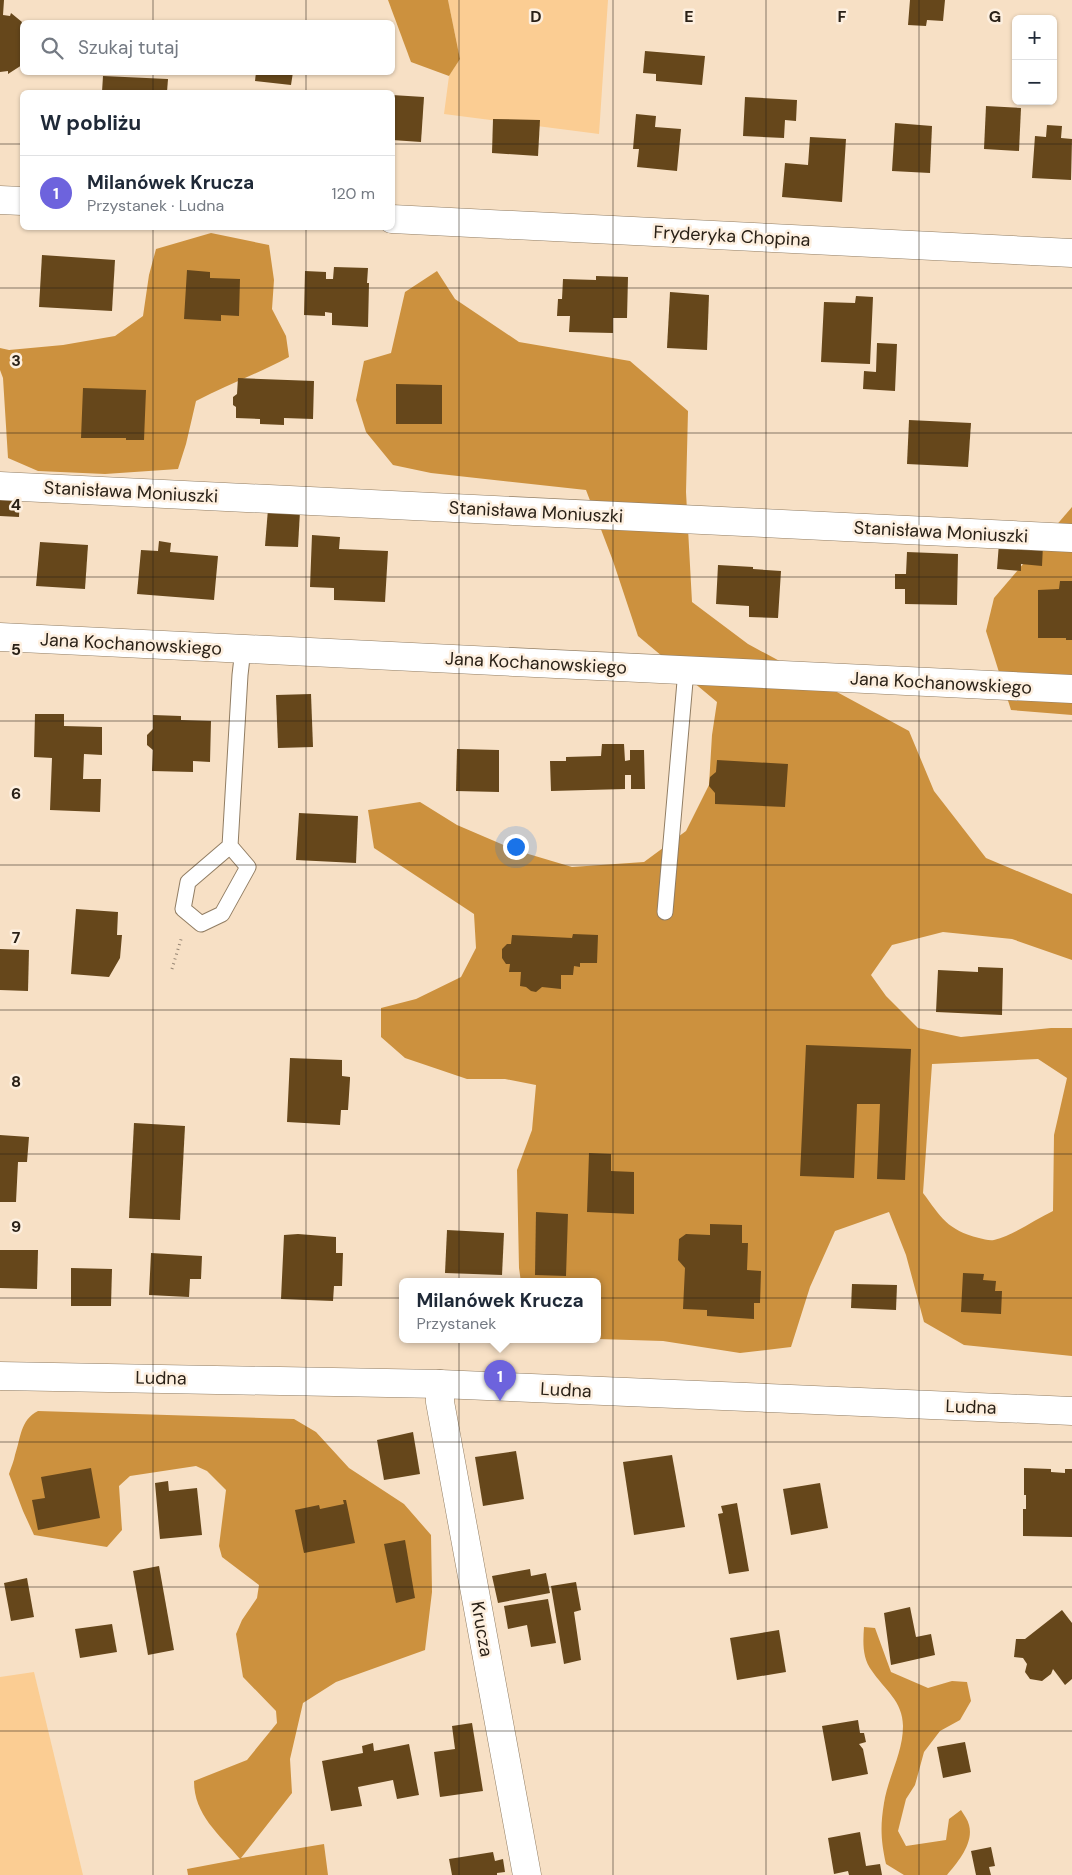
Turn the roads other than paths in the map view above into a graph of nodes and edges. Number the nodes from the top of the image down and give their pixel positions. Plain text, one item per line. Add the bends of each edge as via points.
1 (0, 200) edge
2 (20, 201) edge
3 (395, 219) edge
4 (1072, 253) edge
5 (0, 486) edge
6 (1072, 538) edge
7 (0, 637) edge
8 (244, 649) junction
9 (686, 670) junction
10 (1072, 689) edge
11 (230, 846) junction
12 (664, 912) dead end
13 (0, 1376) edge
14 (440, 1384) junction
15 (1072, 1411) edge
16 (527, 1875) edge

1 - 2 street
3 - 4 street, Fryderyka Chopina
5 - 6 street, Stanisława Moniuszki
7 - 8 street, Jana Kochanowskiego
8 - 9 street, Jana Kochanowskiego
8 - 11 lane
9 - 10 street, Jana Kochanowskiego
9 - 12 lane
11 - 11 lane via 188,882 183,909 202,924 222,914 248,867
13 - 14 street, Ludna
14 - 15 street, Ludna
14 - 16 street, Krucza via 440,1402

